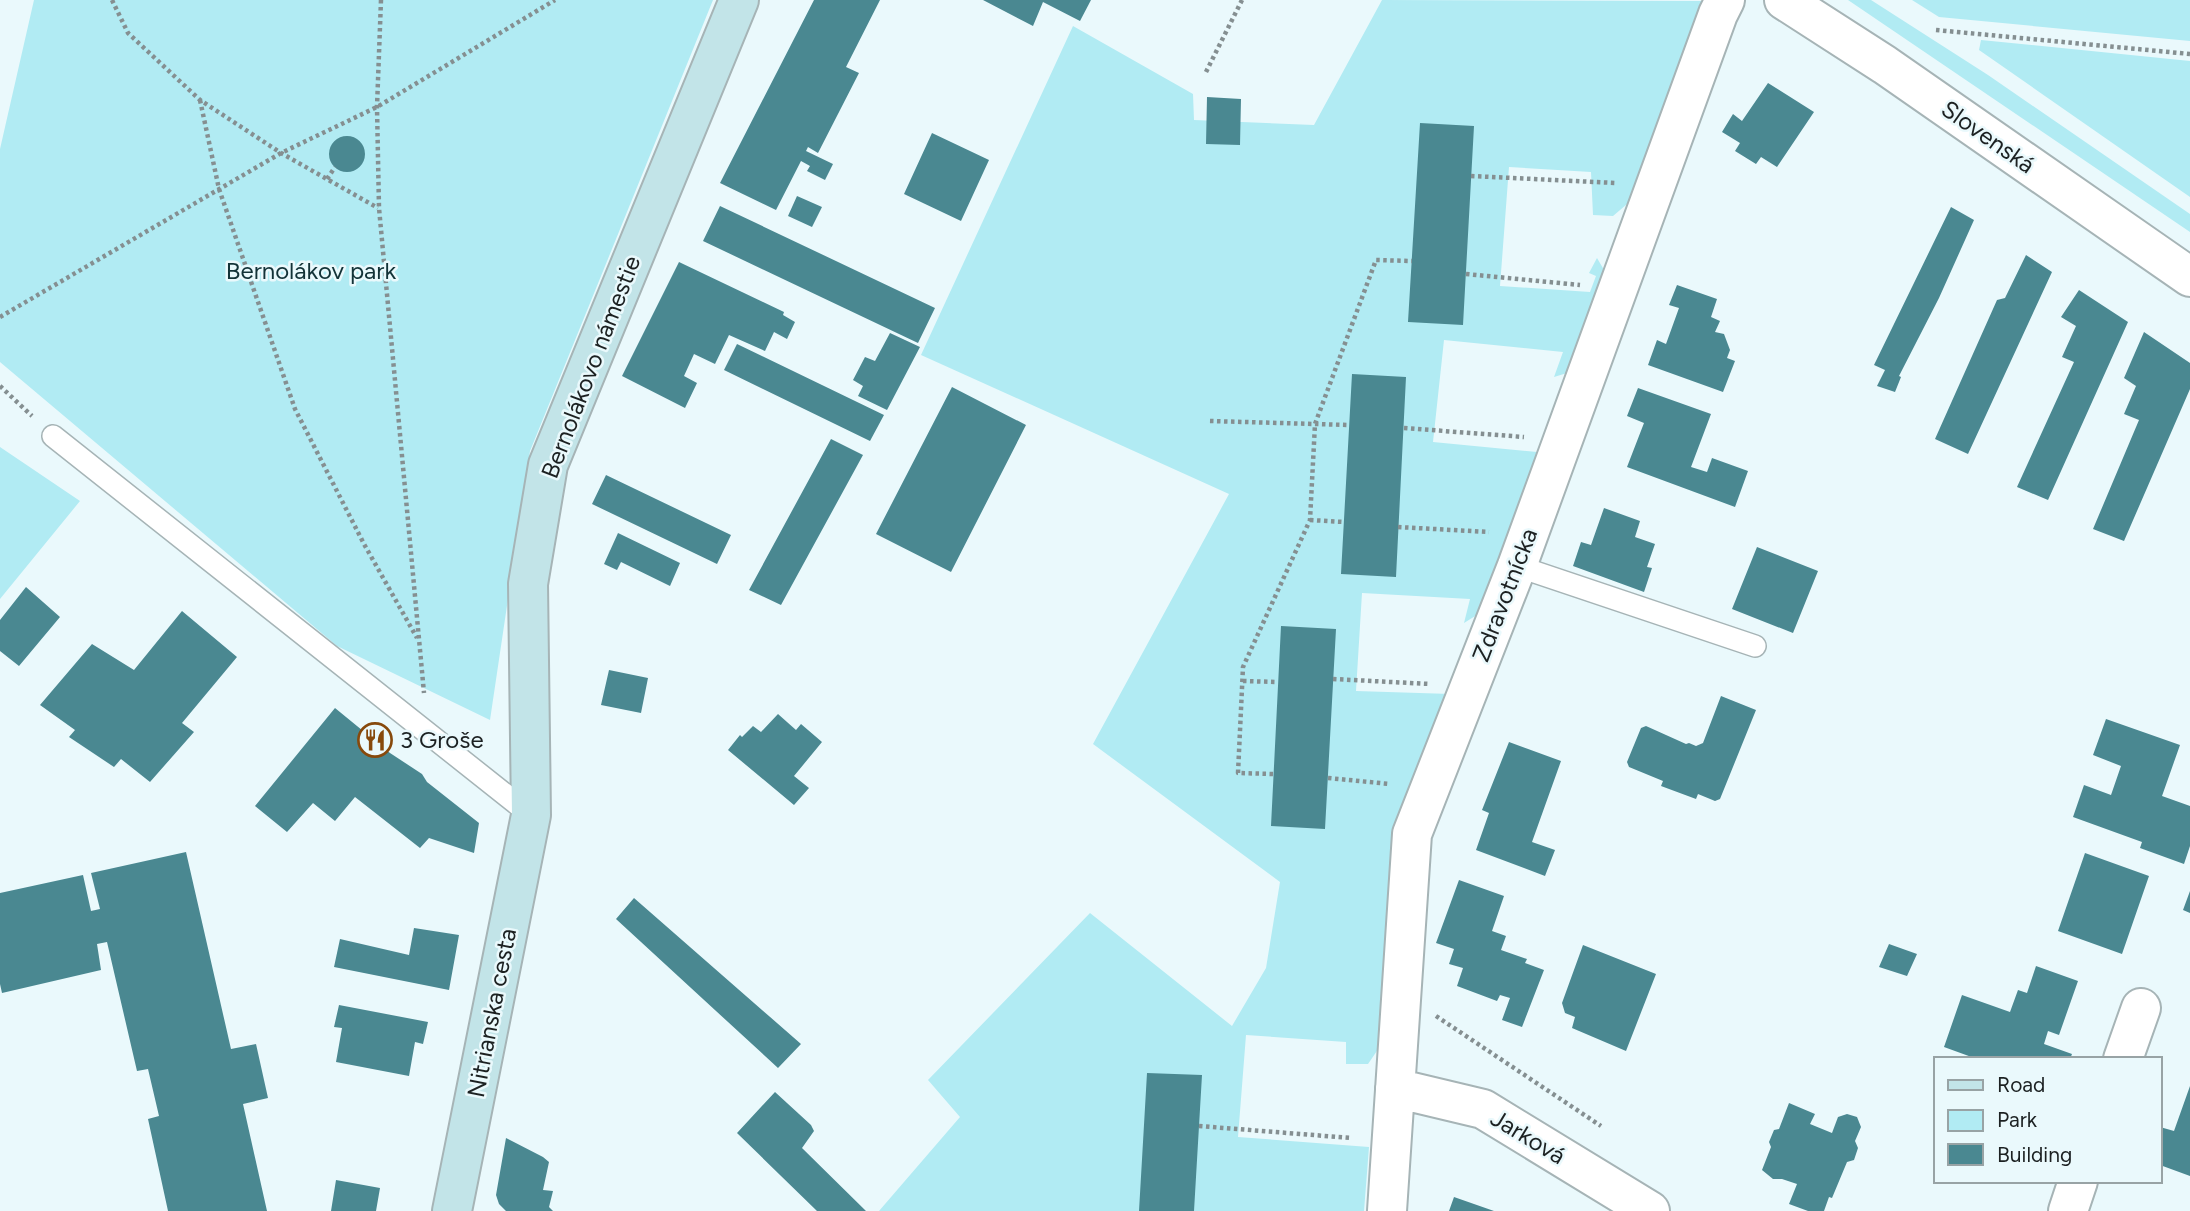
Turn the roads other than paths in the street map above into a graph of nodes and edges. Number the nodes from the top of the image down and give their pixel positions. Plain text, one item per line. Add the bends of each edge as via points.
1 (739, 0) edge
2 (1725, 0) edge
3 (1784, 0) edge
4 (2190, 277) edge
5 (53, 436) road end
6 (1517, 566) junction
7 (1755, 646) dead end
8 (531, 815) junction
9 (2141, 1008) dead end
10 (2124, 1057) edge
11 (1395, 1088) junction
12 (2077, 1183) edge
13 (456, 1209) edge
14 (1387, 1211) edge
15 (1650, 1211) edge
16 (2068, 1211) edge

1 - 8 main road, Bernolákovo námestie via 548,465 528,584
2 - 6 street, Zdravotnícka
3 - 4 street, Slovenská
5 - 8 lane
6 - 7 lane
6 - 11 street, Zdravotnícka via 1412,834
8 - 13 main road, Nitrianska cesta
9 - 10 street
11 - 14 street, Zdravotnícka
11 - 15 street, Jarková via 1483,1109
12 - 16 street

